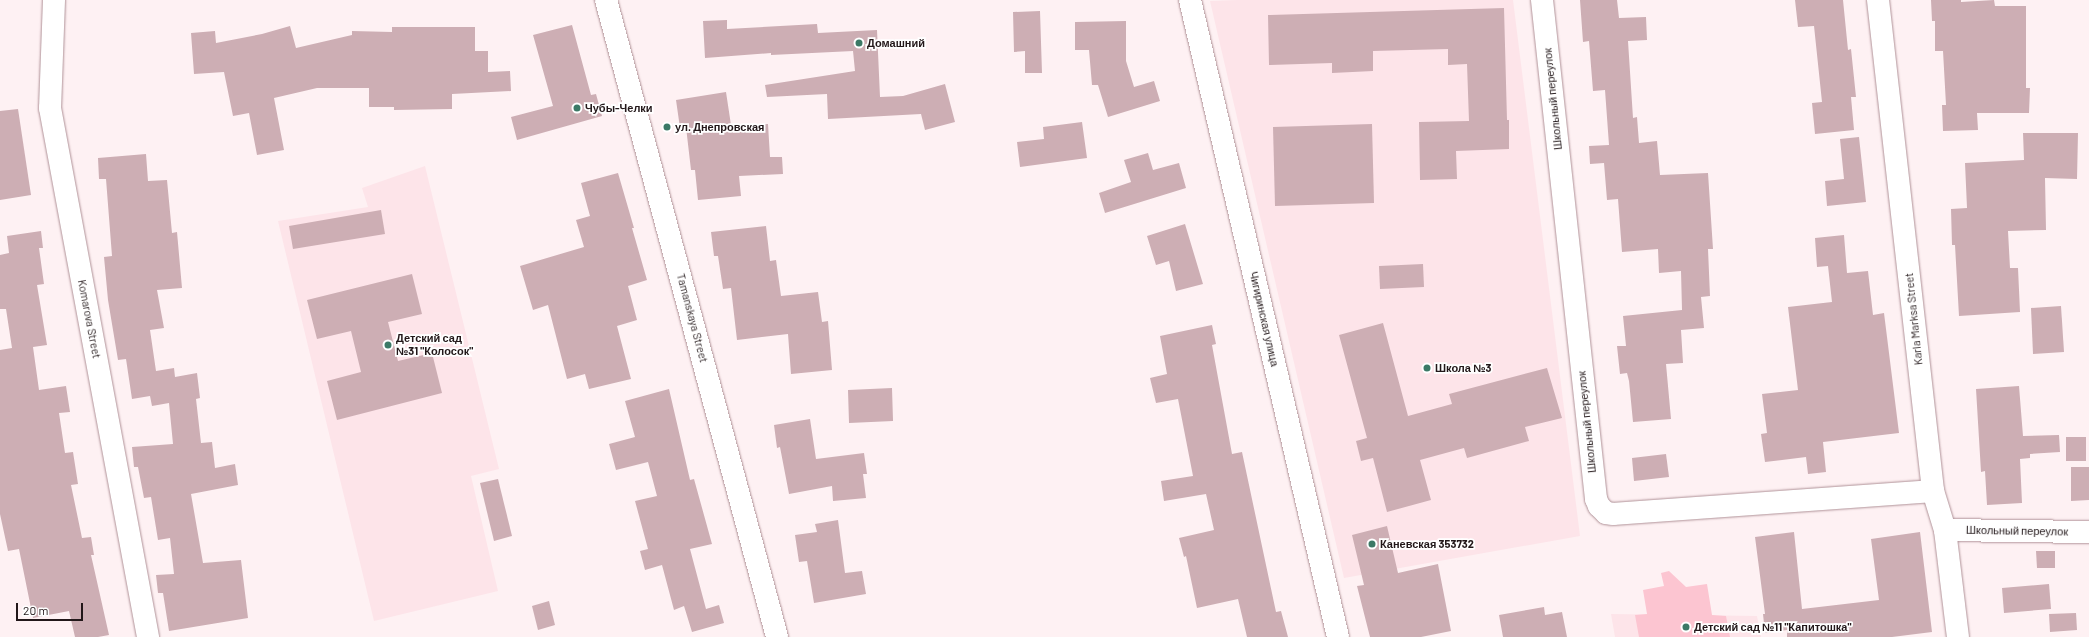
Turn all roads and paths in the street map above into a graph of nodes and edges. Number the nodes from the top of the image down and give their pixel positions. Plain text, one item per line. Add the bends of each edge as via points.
1 (54, 0) edge
2 (606, 0) edge
3 (1190, 0) edge
4 (1542, 0) edge
5 (1878, 0) edge
6 (1933, 491) junction
7 (1945, 530) junction
8 (2089, 532) edge
9 (148, 637) edge
10 (777, 637) edge
11 (1338, 637) edge
12 (1958, 637) edge

1 - 9 street, Komarova Street via 50,108
2 - 10 street, Tamanskaya Street
3 - 11 street, Чигиринская улица
4 - 6 street, Школьный переулок via 1596,499 1599,506 1606,513 1613,514
5 - 6 street, Karla Marksa Street
6 - 7 street, Karla Marksa Street
7 - 8 street, Школьный переулок
7 - 12 street, Karla Marksa Street

